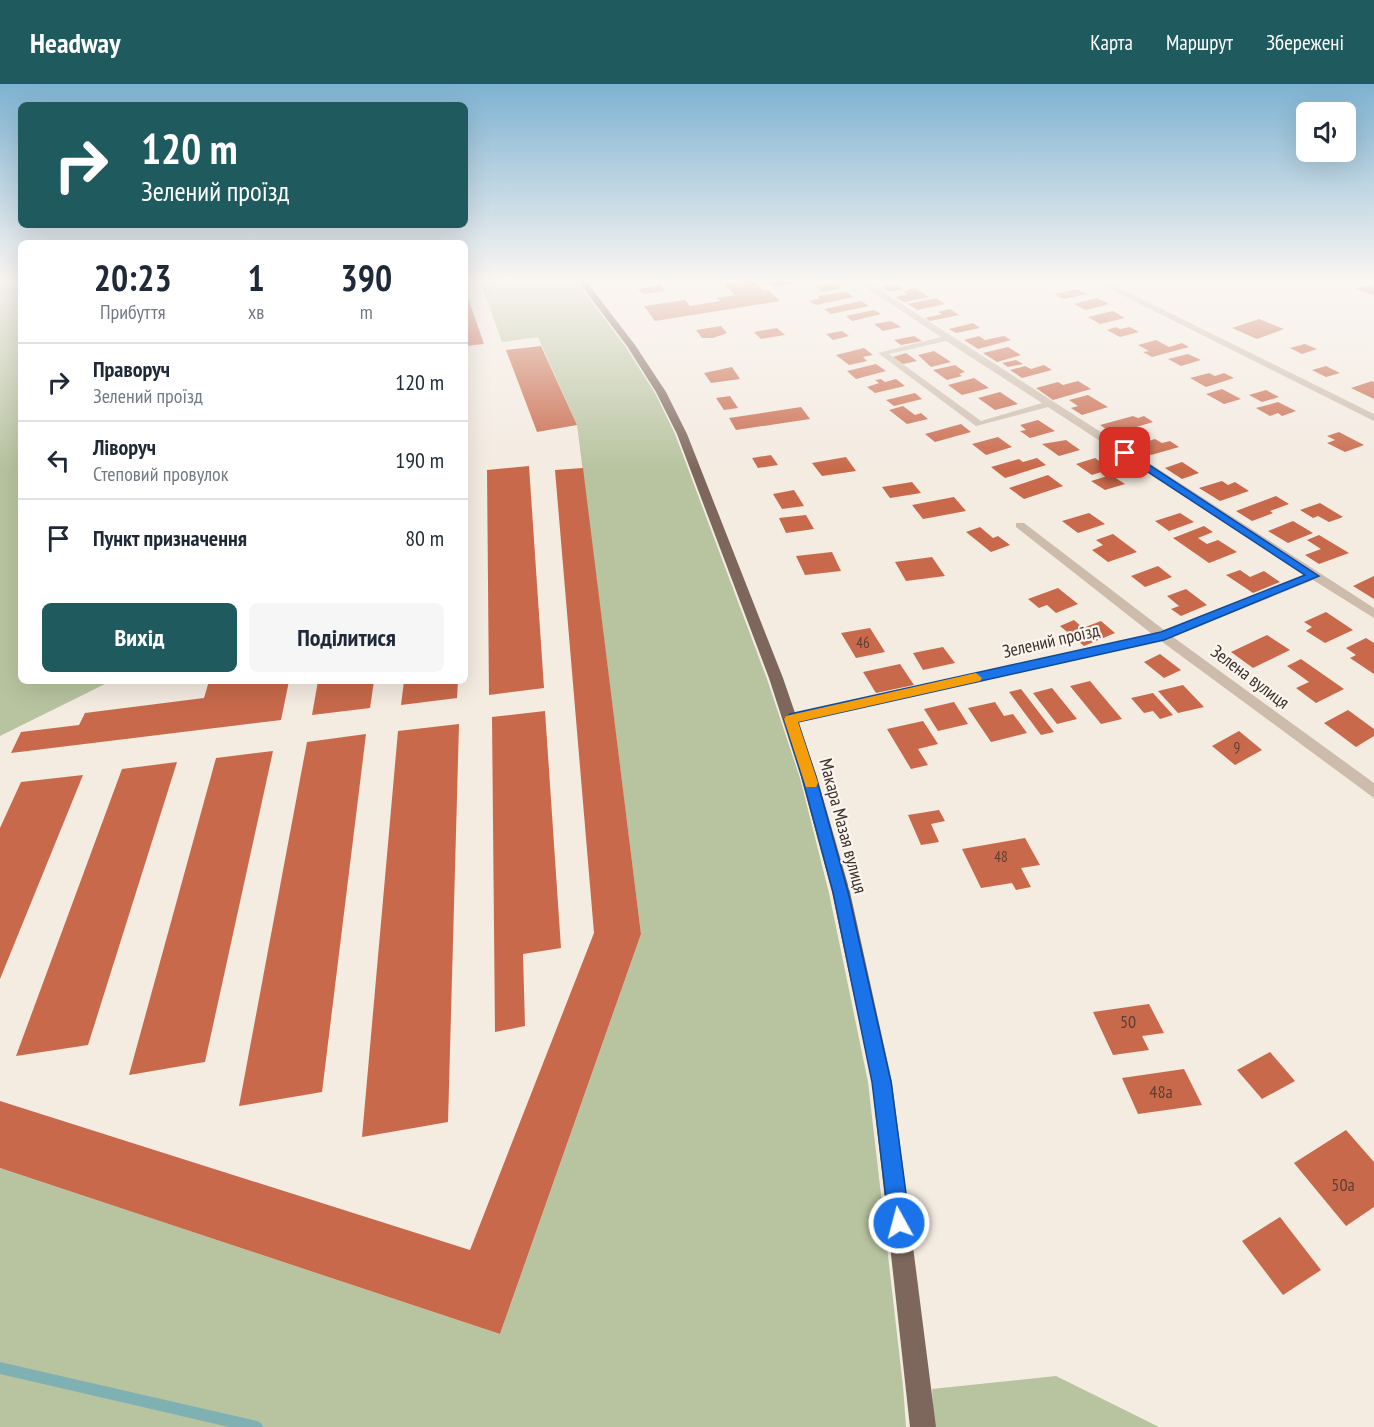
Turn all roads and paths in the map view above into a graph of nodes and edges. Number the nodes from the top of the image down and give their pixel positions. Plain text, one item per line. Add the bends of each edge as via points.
1 (630, 344) edge
2 (922, 344) edge
3 (956, 344) edge
4 (1224, 344) edge
5 (1050, 404) junction
6 (1374, 418) edge
7 (1020, 525) dead end
8 (1313, 576) junction
9 (1374, 614) edge
10 (1164, 636) junction
11 (790, 719) junction
12 (1374, 792) edge
13 (923, 1427) edge

1 - 11 main road, Макара Мазая вулиця via 682,434
2 - 5 street via 882,353 980,424
3 - 5 street
4 - 6 street
5 - 8 street
7 - 10 street, Зелена вулиця
8 - 9 street
8 - 10 street, Зелений проїзд
10 - 11 street, Зелений проїзд
10 - 12 street, Зелена вулиця
11 - 13 main road, Макара Мазая вулиця via 841,892 882,1082

